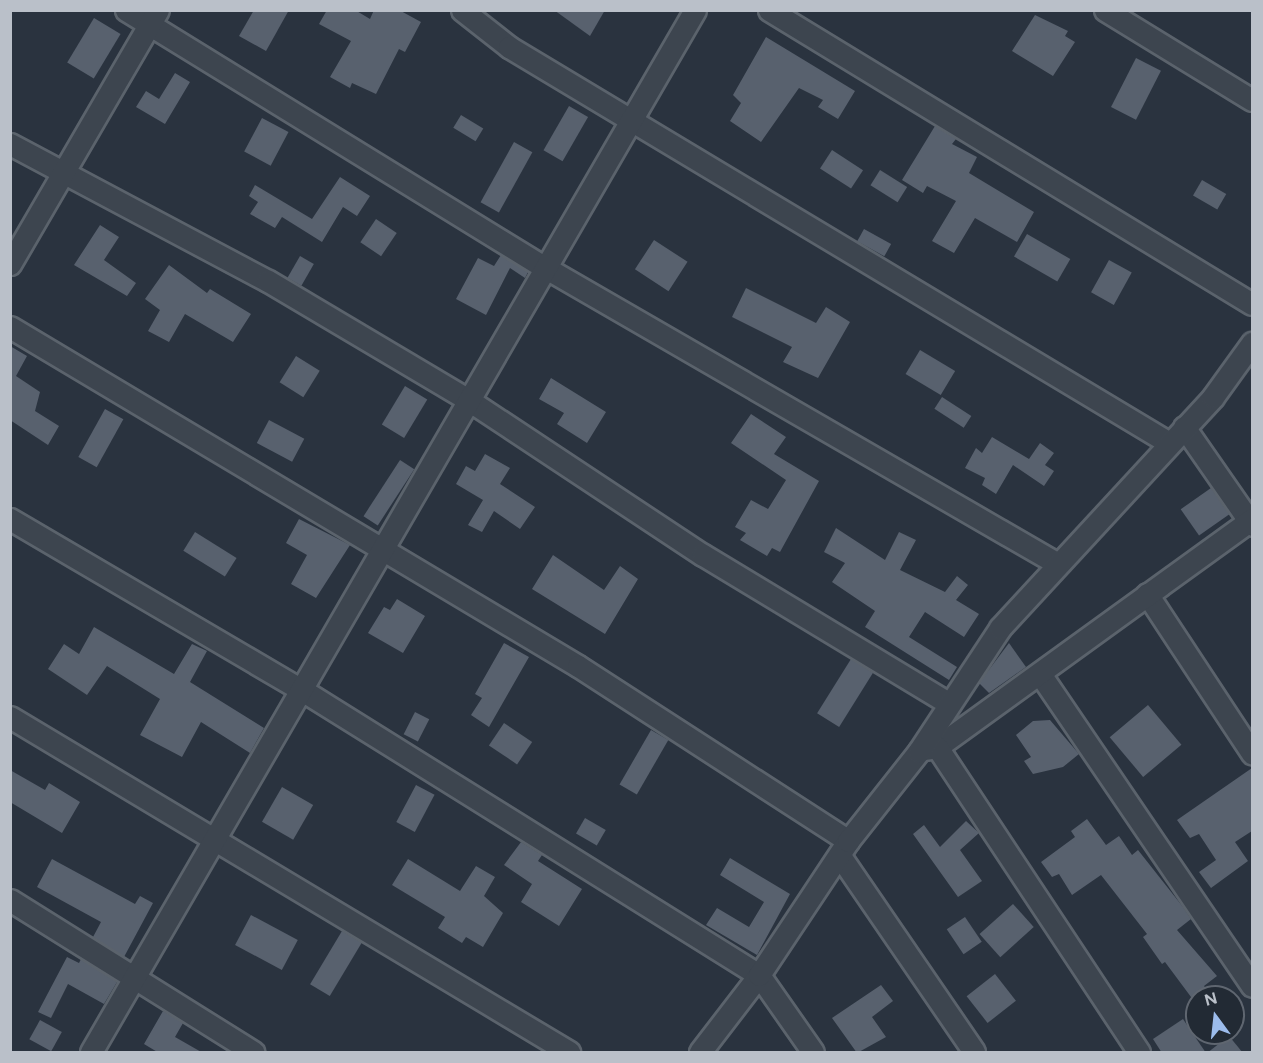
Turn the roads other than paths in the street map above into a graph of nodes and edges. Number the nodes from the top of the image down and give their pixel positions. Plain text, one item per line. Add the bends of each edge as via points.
1 (126, 10) edge
2 (462, 10) edge
3 (695, 10) edge
4 (769, 10) edge
5 (1104, 10) edge
6 (154, 18) edge
7 (1252, 100) edge
8 (632, 120) junction
9 (10, 144) edge
10 (63, 175) junction
11 (10, 264) edge
12 (546, 268) junction
13 (1252, 304) edge
14 (10, 327) edge
15 (1252, 343) edge
16 (470, 401) junction
17 (1184, 427) junction
18 (1169, 443) junction
19 (10, 519) edge
20 (1252, 522) edge
21 (385, 549) junction
22 (1058, 564) junction
23 (1147, 594) junction
24 (1040, 674) junction
25 (302, 690) junction
26 (948, 703) junction
27 (10, 717) edge
28 (928, 749) junction
29 (1252, 753) edge
30 (214, 837) junction
31 (844, 848) junction
32 (10, 900) edge
33 (759, 975) junction
34 (133, 979) junction
35 (1252, 986) edge
36 (91, 1053) edge
37 (253, 1053) edge
38 (570, 1053) edge
39 (700, 1053) edge
40 (813, 1053) edge
41 (974, 1053) edge
42 (1139, 1053) edge

1 - 6 street
2 - 8 street via 509,47
3 - 8 street
4 - 13 street
5 - 7 street
6 - 10 street
6 - 12 street
8 - 12 street
8 - 18 street
9 - 10 street
10 - 11 street
10 - 16 street via 268,281
12 - 16 street
12 - 22 street
14 - 21 street
15 - 17 street
16 - 21 street
16 - 26 street via 703,555
17 - 18 street
17 - 20 street
18 - 22 street
19 - 25 street
20 - 23 street
21 - 25 street
21 - 31 street via 578,666
22 - 26 street via 999,628
23 - 24 street
23 - 29 street
24 - 28 street
24 - 35 street
25 - 30 street
25 - 33 street
26 - 28 street
27 - 30 street
28 - 31 street
28 - 42 street
30 - 34 street
30 - 38 street
31 - 33 street
31 - 41 street
32 - 34 street
33 - 39 street
33 - 40 street
34 - 36 street
34 - 37 street

